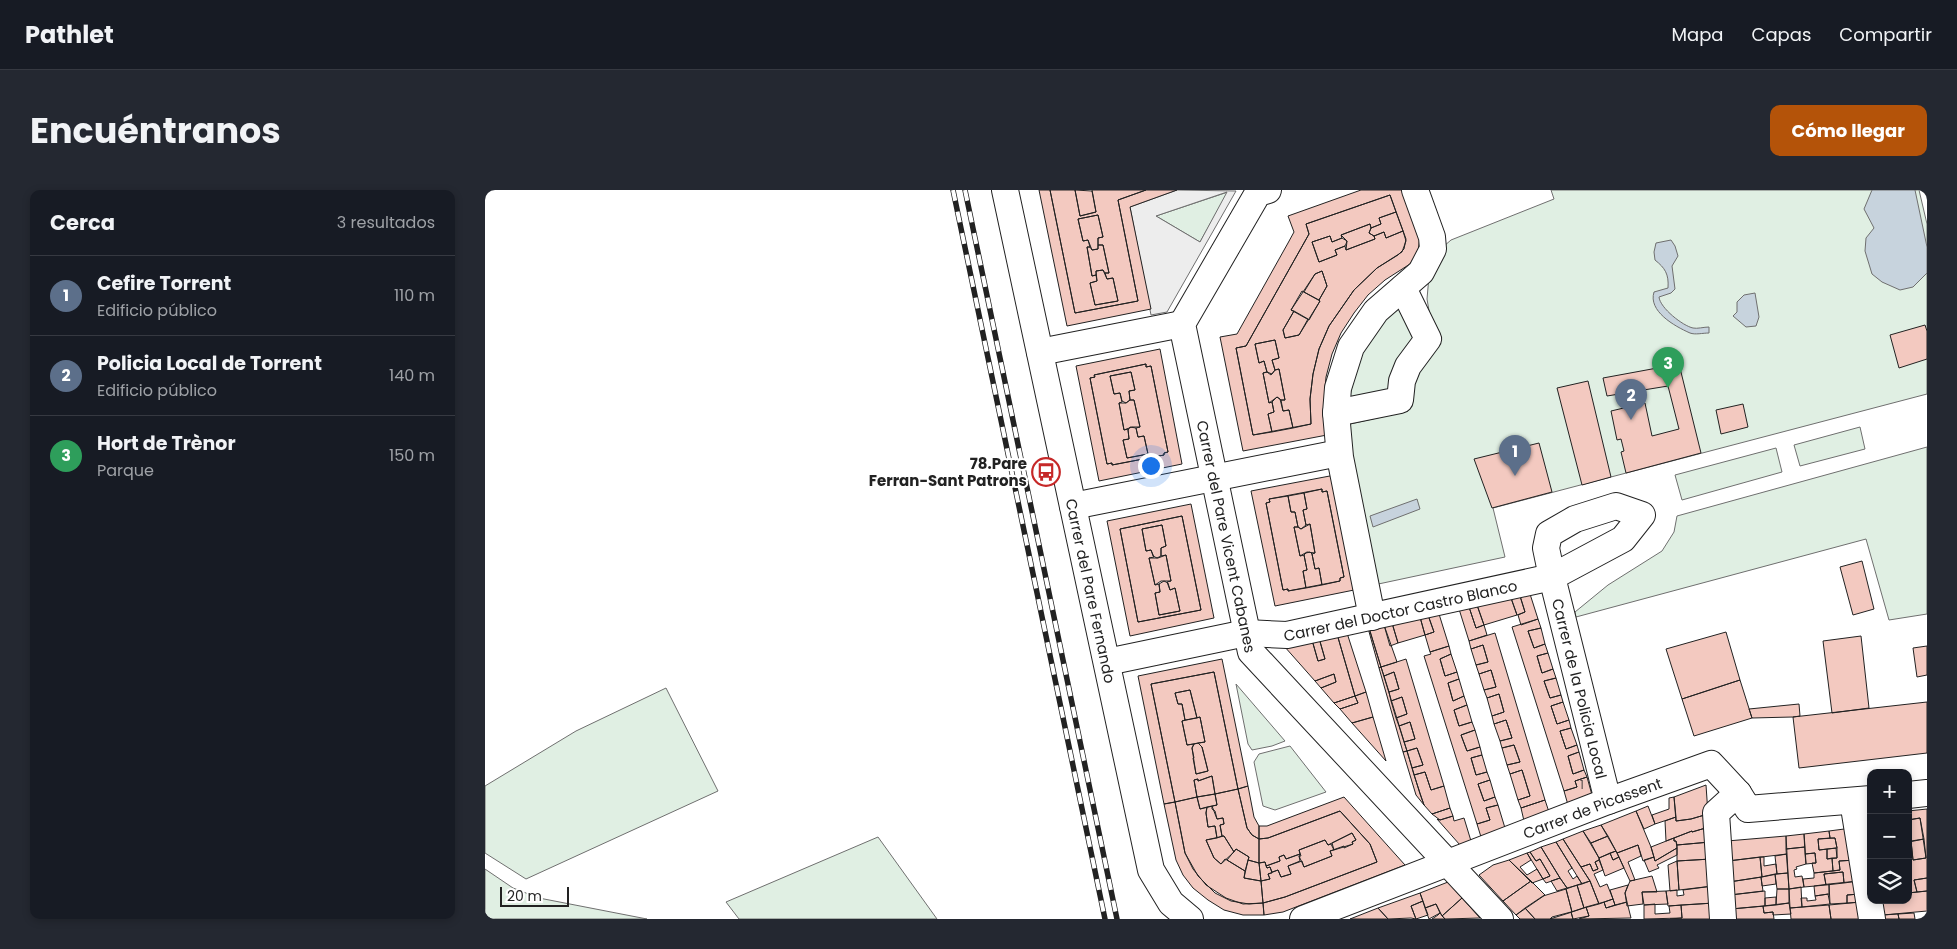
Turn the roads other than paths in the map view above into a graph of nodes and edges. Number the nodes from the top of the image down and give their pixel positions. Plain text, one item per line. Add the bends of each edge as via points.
1 (1005, 190) edge
2 (1415, 190) edge
3 (1261, 191) edge
4 (1403, 288) junction
5 (1182, 324) junction
6 (1040, 352) junction
7 (1336, 413) junction
8 (1339, 453) junction
9 (1215, 478) junction
10 (1073, 506) junction
11 (1552, 577) joint
12 (1372, 617) junction
13 (1246, 633) junction
14 (1107, 662) junction
15 (1738, 793) junction
16 (1927, 793) edge
17 (1912, 795) edge
18 (1862, 800) edge
19 (1608, 801) junction
20 (1449, 863) junction
21 (1190, 919) edge
22 (1303, 919) edge
23 (1499, 919) edge
24 (1723, 919) edge
25 (1872, 919) edge

1 - 6 street, Carrer del Pare Fernando
2 - 4 street via 1433,249 1421,272
3 - 5 street
4 - 7 street via 1376,311 1351,347 1339,388
4 - 7 street via 1428,339 1402,381 1400,400
5 - 6 street
5 - 9 street, Carrer del Pare Vicent Cabanes
6 - 10 street, Carrer del Pare Fernando
7 - 8 street
8 - 9 street
8 - 12 street
9 - 10 street
9 - 13 street, Carrer del Pare Vicent Cabanes
10 - 14 street, Carrer del Pare Fernando
11 - 12 street, Carrer del Doctor Castro Blanco
11 - 19 street, Carrer de la Policia Local
12 - 13 street, Carrer del Doctor Castro Blanco via 1287,635
13 - 14 street, Carrer del Doctor Castro Blanco
13 - 20 street, Carrer del Pare Vicent Cabanes via 1251,652
14 - 21 street, Carrer del Pare Fernando via 1151,870 1171,903
15 - 18 street, Carrer de Picassent via 1748,809
15 - 19 street, Carrer de Picassent via 1711,764
15 - 24 street via 1717,813
16 - 17 street
18 - 25 street
19 - 20 street, Carrer de Picassent
20 - 22 street, Carrer de Picassent
20 - 23 street, Carrer del Pare Vicent Cabanes

